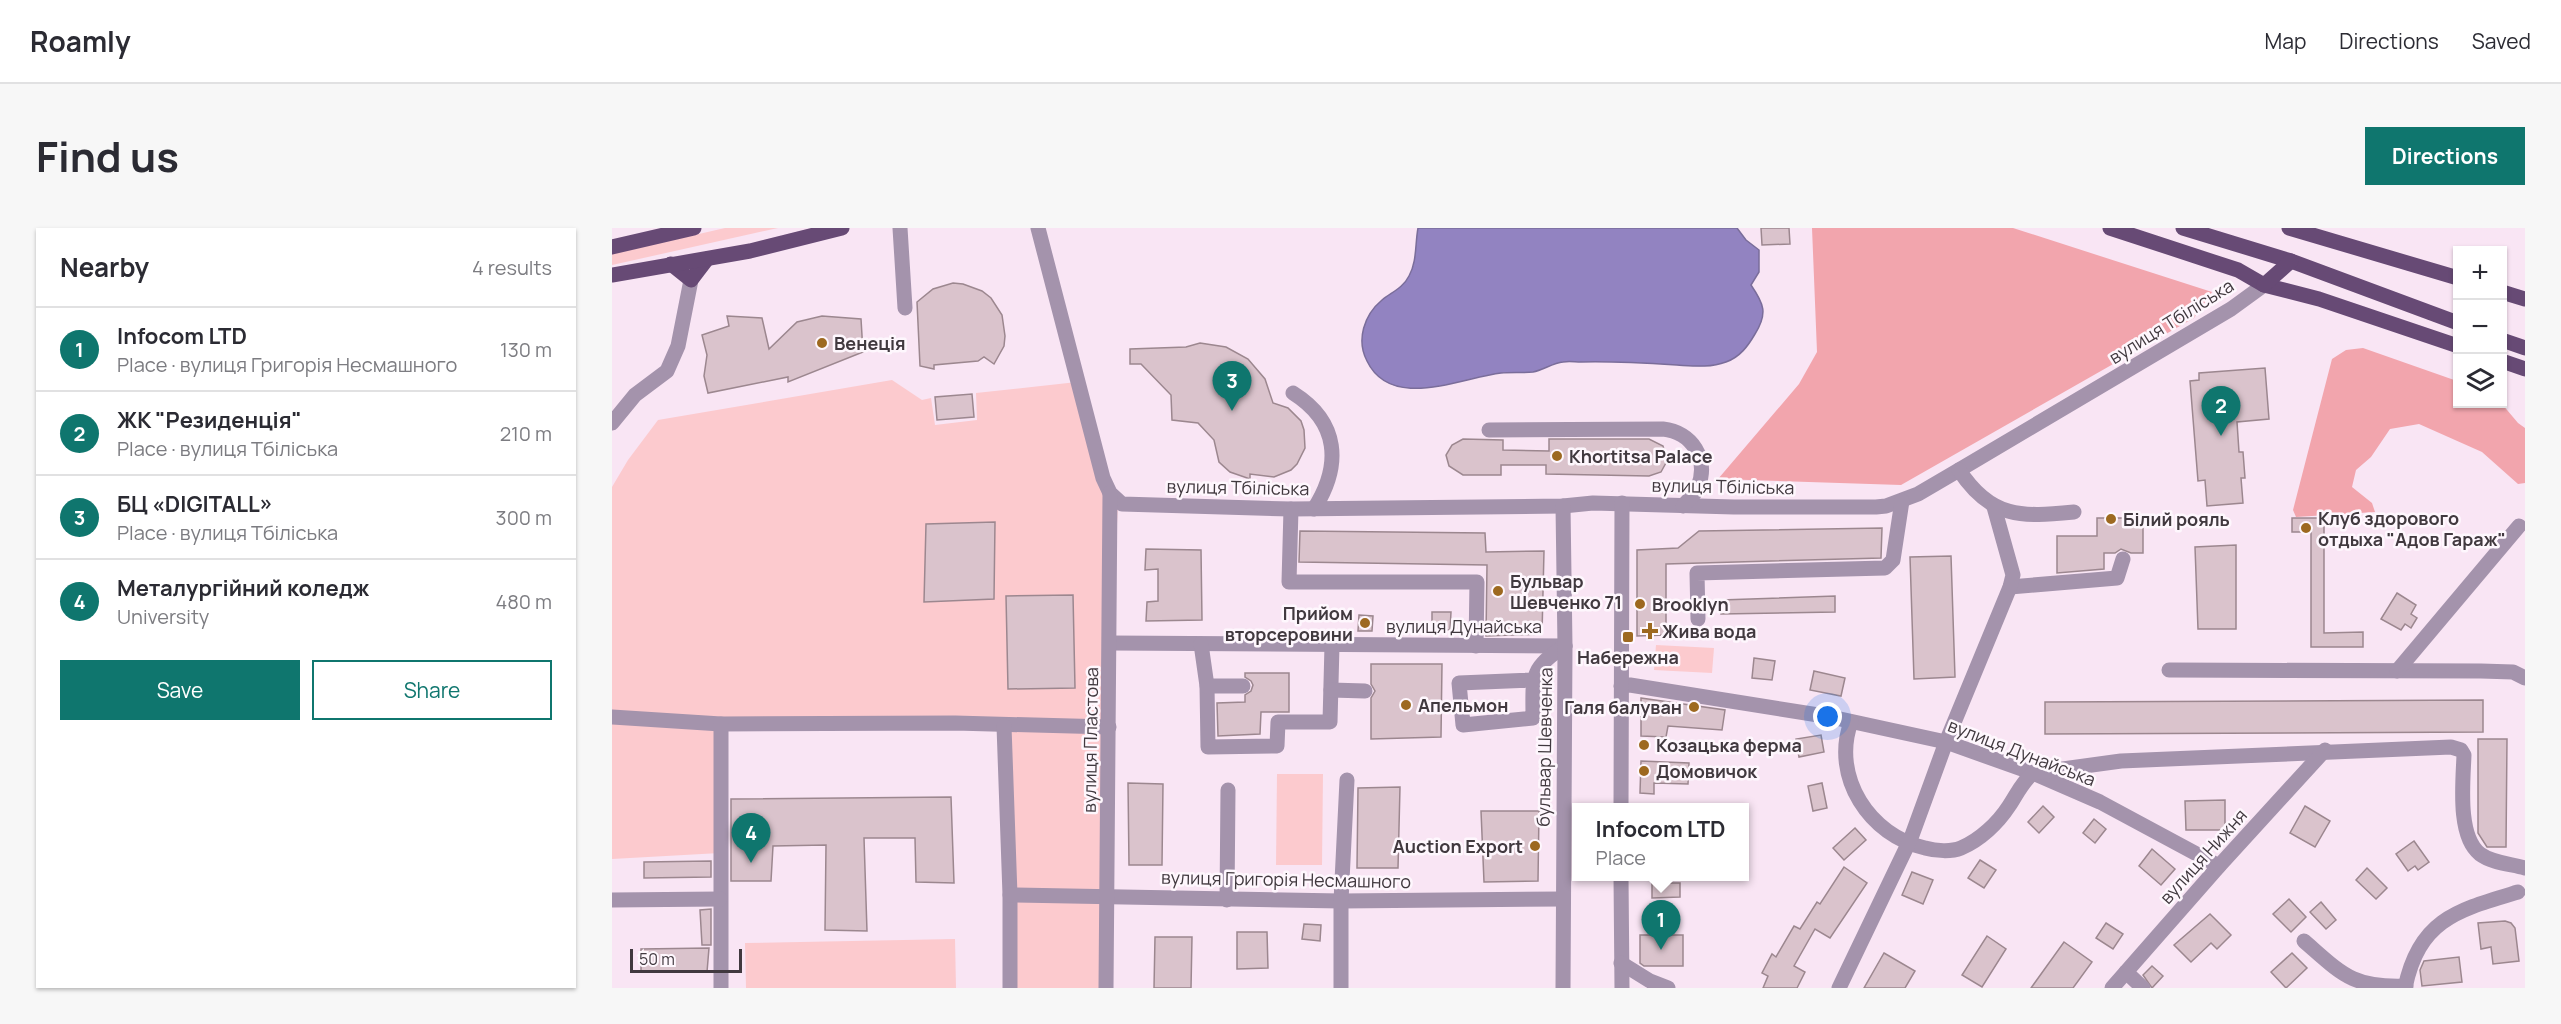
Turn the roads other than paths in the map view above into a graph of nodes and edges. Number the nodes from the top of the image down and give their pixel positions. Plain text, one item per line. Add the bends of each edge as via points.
1 (694, 228) edge
2 (842, 228) edge
3 (900, 228) edge
4 (1038, 228) edge
5 (2110, 228) edge
6 (2183, 228) edge
7 (2289, 228) edge
8 (612, 247) edge
9 (707, 258) junction
10 (2291, 261) junction
11 (671, 264) junction
12 (612, 275) edge
13 (2453, 277) edge
14 (691, 280) junction
15 (2264, 285) junction
16 (2507, 294) edge
17 (2525, 299) edge
18 (905, 308) dead end
19 (2453, 322) edge
20 (2507, 342) edge
21 (2453, 345) edge
22 (2525, 348) edge
23 (2507, 363) edge
24 (2525, 369) edge
25 (1293, 393) dead end
26 (612, 423) edge
27 (1488, 430) dead end
28 (1959, 471) junction
29 (1116, 498) junction
30 (1902, 501) junction
31 (1622, 503) junction
32 (1563, 506) junction
33 (1683, 506) junction
34 (1994, 507) junction
35 (1291, 509) junction
36 (1314, 509) junction
37 (2074, 512) dead end
38 (2519, 526) dead end
39 (2122, 559) dead end
40 (2010, 587) junction
41 (1698, 619) dead end
42 (1111, 643) junction
43 (1202, 644) junction
44 (1332, 645) junction
45 (1476, 646) junction
46 (1565, 646) junction
47 (2169, 670) dead end
48 (2397, 671) junction
49 (2525, 678) edge
50 (1533, 680) junction
51 (1207, 686) junction
52 (1243, 686) dead end
53 (1621, 686) junction
54 (1331, 690) junction
55 (1365, 691) dead end
56 (612, 708) edge
57 (612, 717) edge
58 (1851, 722) junction
59 (721, 724) junction
60 (612, 725) edge
61 (1004, 726) junction
62 (1109, 727) junction
63 (1946, 742) junction
64 (2325, 750) junction
65 (2033, 773) junction
66 (1347, 780) dead end
67 (1228, 790) dead end
68 (1621, 803) edge
69 (1909, 843) junction
70 (2219, 866) junction
71 (2525, 869) edge
72 (1621, 881) edge
73 (2521, 893) edge
74 (1010, 894) junction
75 (1106, 895) junction
76 (720, 899) junction
77 (1562, 899) junction
78 (612, 900) edge
79 (1227, 900) junction
80 (1341, 901) junction
81 (2304, 940) dead end
82 (1622, 963) junction
83 (2126, 972) junction
84 (2406, 987) edge
85 (721, 988) edge
86 (1010, 988) edge
87 (1106, 988) edge
88 (1341, 988) edge
89 (1563, 988) edge
90 (1622, 988) edge
91 (1668, 988) edge
92 (1839, 988) edge
93 (2112, 988) edge
94 (2144, 988) edge

1 - 8 main road
2 - 9 main road
3 - 18 street
4 - 29 street, вулиця Пластова via 1102,478
5 - 15 main road via 2238,270
6 - 10 main road
7 - 13 main road
9 - 11 main road
9 - 14 main road
10 - 15 main road
10 - 19 main road
11 - 12 main road
11 - 14 main road
14 - 26 street via 678,346 667,371 635,395
15 - 21 main road via 2319,299
15 - 28 street, вулиця Тбіліська via 2231,309
16 - 17 main road
20 - 22 main road
23 - 24 main road
25 - 36 street via 1321,419 1331,443 1329,481
27 - 33 street via 1663,429 1681,433 1695,445 1701,461 1698,489
28 - 30 street, вулиця Тбіліська
28 - 34 street via 1974,491
29 - 35 street, вулиця Тбіліська
29 - 42 street, вулиця Пластова
30 - 33 street, вулиця Тбіліська via 1876,507
30 - 41 street via 1893,560 1885,568 1697,573
31 - 32 street, вулиця Тбіліська
31 - 33 street, вулиця Тбіліська
31 - 53 street
32 - 36 street, вулиця Тбіліська
32 - 46 street, бульвар Шевченка
34 - 37 street via 2030,516
34 - 40 street via 2013,575
35 - 36 street, вулиця Тбіліська
35 - 45 street via 1289,582 1476,582
38 - 48 street
39 - 40 street via 2117,578
40 - 63 street
42 - 43 street, вулиця Дунайська
42 - 62 street, вулиця Пластова
43 - 44 street, вулиця Дунайська
43 - 51 street
44 - 45 street, вулиця Дунайська
44 - 54 street
45 - 46 street, вулиця Дунайська
46 - 50 street via 1548,656
46 - 77 street, бульвар Шевченка
47 - 48 street
48 - 49 street via 2513,672
50 - 50 street via 1459,683 1463,725 1533,718
51 - 52 street
51 - 54 street via 1208,747 1277,746 1278,722 1330,722
53 - 58 street, вулиця Дунайська
53 - 68 street
54 - 55 street
56 - 57 street
57 - 59 street
57 - 60 street
58 - 63 street, вулиця Дунайська
58 - 69 street via 1848,768 1857,797 1875,822
59 - 61 street
59 - 76 street
61 - 62 street
61 - 74 street
62 - 75 street, вулиця Пластова
63 - 65 street, вулиця Дунайська
63 - 69 street
64 - 65 street via 2121,761
64 - 70 street, вулиця Нижня
64 - 71 street via 2459,748 2464,755 2465,831 2469,841 2488,858
65 - 69 street via 2002,816 1965,846 1944,850
65 - 70 street, вулиця Дунайська via 2100,802
66 - 80 street
67 - 79 street
69 - 92 street
70 - 83 street, вулиця Нижня
71 - 73 street
72 - 82 street
73 - 84 street via 2471,906 2435,927 2410,970
74 - 75 street, вулиця Григорія Несмашного
74 - 86 street
75 - 79 street, вулиця Григорія Несмашного
75 - 87 street, вулиця Пластова
76 - 78 street
76 - 85 street
77 - 80 street, вулиця Григорія Несмашного
77 - 89 street, бульвар Шевченка
79 - 80 street, вулиця Григорія Несмашного
80 - 88 street
81 - 84 street via 2351,980
82 - 90 street
82 - 91 street
83 - 93 street, вулиця Нижня
83 - 94 street

